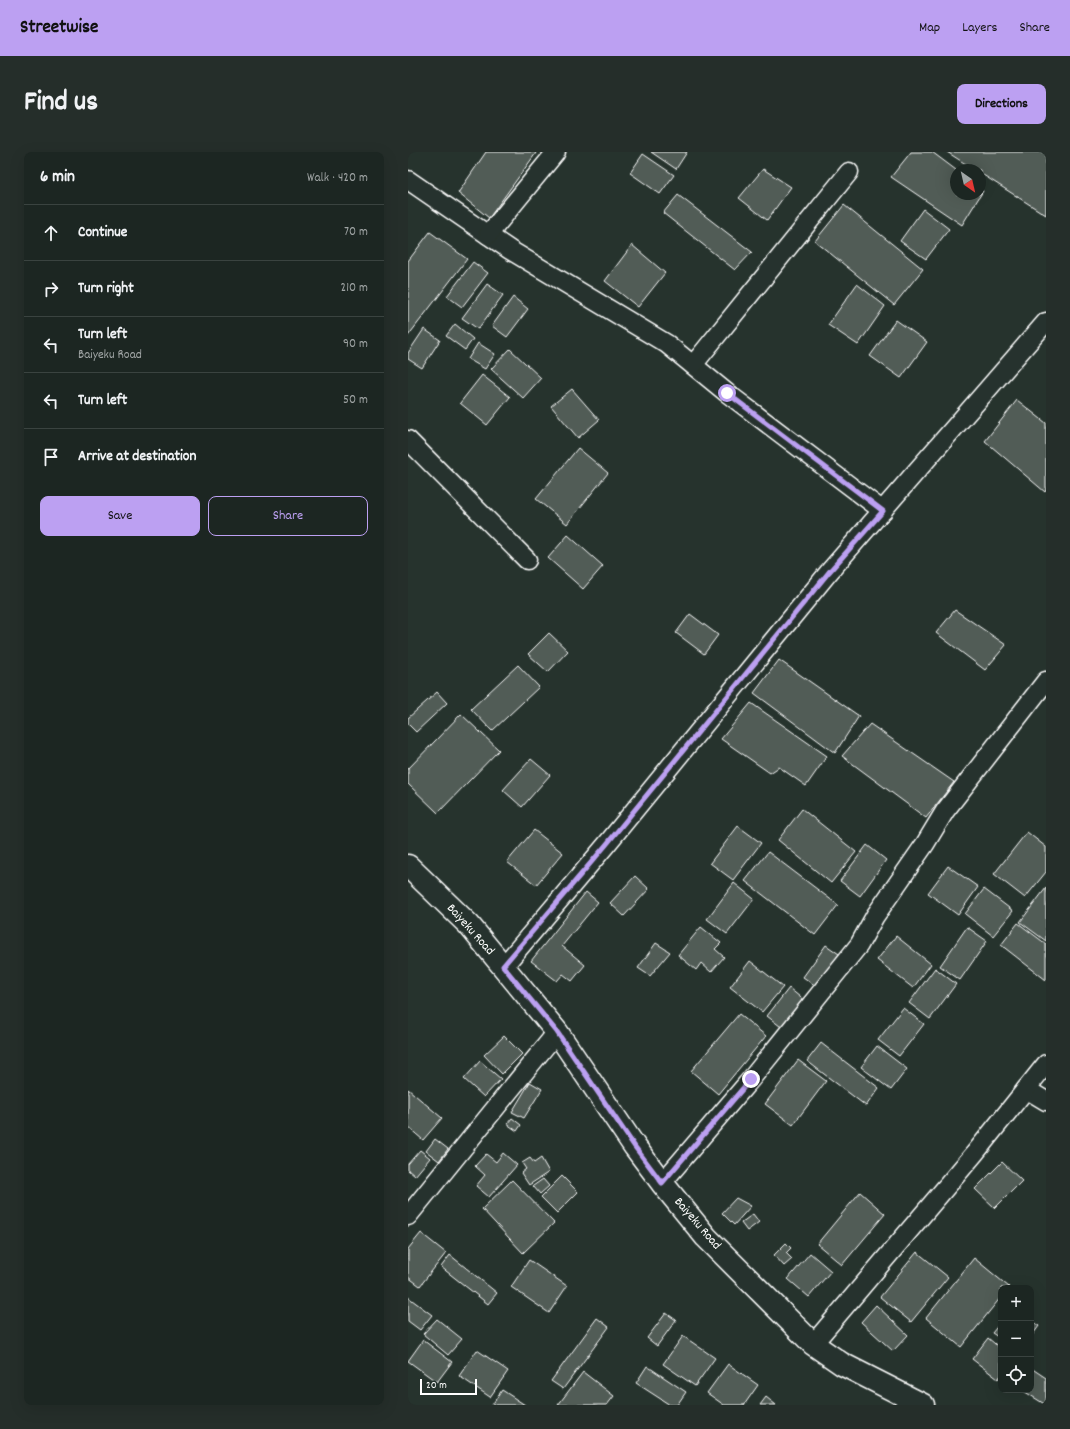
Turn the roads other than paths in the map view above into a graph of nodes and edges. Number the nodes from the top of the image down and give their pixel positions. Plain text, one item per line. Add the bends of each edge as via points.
1 (556, 152) edge
2 (849, 172) dead end
3 (408, 180) edge
4 (488, 235) junction
5 (1046, 322) edge
6 (693, 365) junction
7 (408, 440) edge
8 (883, 511) junction
9 (527, 560) dead end
10 (1046, 681) edge
11 (408, 866) edge
12 (503, 966) junction
13 (557, 1032) junction
14 (1046, 1064) edge
15 (1026, 1089) junction
16 (1046, 1101) edge
17 (662, 1183) junction
18 (409, 1214) edge
19 (813, 1344) junction
20 (923, 1405) edge

1 - 4 street
2 - 6 street
3 - 4 street
4 - 6 street via 667,344
5 - 8 street
6 - 8 street
7 - 9 street
8 - 12 street via 824,578 606,845
10 - 17 street via 945,811 858,945 751,1079
11 - 12 main road, Baiyeku Road via 469,925
12 - 13 main road, Baiyeku Road
13 - 17 main road, Baiyeku Road
13 - 18 street
14 - 15 street
15 - 16 street
15 - 19 street
17 - 19 main road, Baiyeku Road via 706,1237
19 - 20 main road, Baiyeku Road via 842,1364

